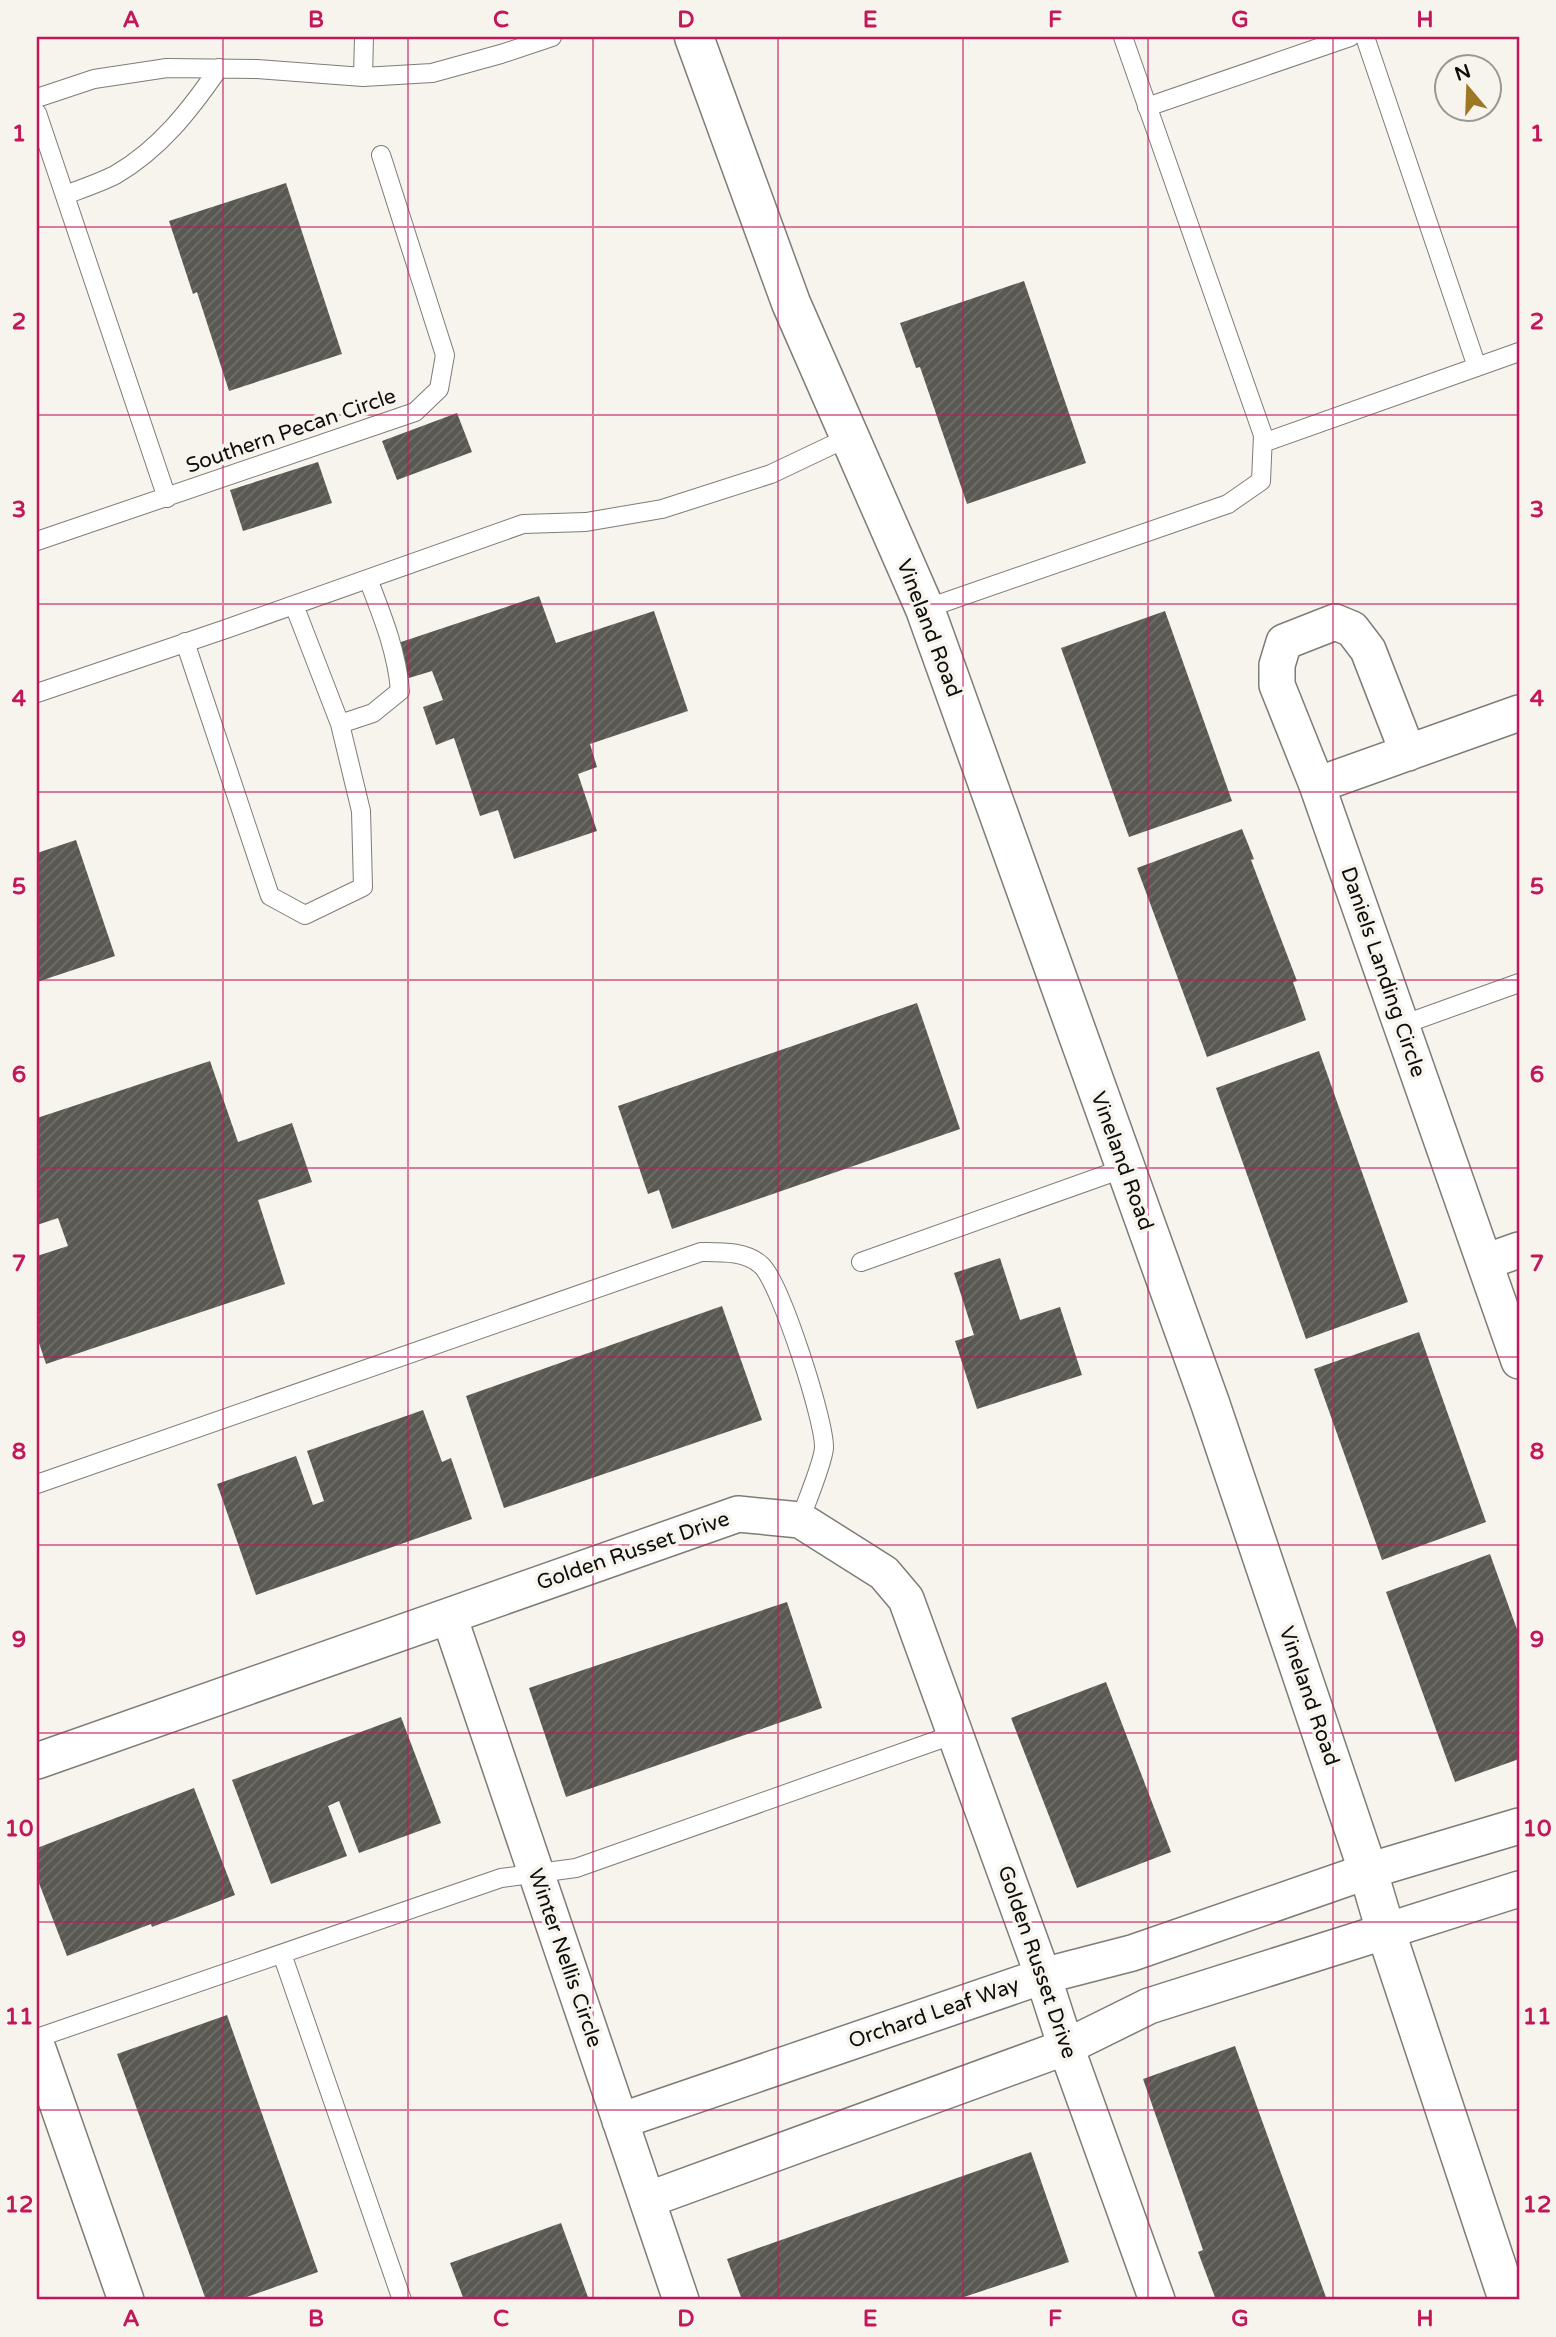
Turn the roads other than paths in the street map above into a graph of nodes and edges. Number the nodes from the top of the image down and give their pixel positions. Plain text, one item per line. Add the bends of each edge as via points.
1 (364, 37) edge
2 (552, 37) edge
3 (694, 37) edge
4 (1123, 37) edge
5 (1350, 37) edge
6 (1365, 37) edge
7 (219, 68) junction
8 (363, 77) junction
9 (37, 98) edge
10 (1147, 107) junction
11 (37, 113) edge
12 (381, 155) dead end
13 (65, 195) junction
14 (1519, 352) edge
15 (1477, 367) junction
16 (849, 436) junction
17 (1262, 443) junction
18 (167, 498) junction
19 (37, 541) edge
20 (368, 579) junction
21 (294, 605) junction
22 (925, 609) junction
23 (185, 642) junction
24 (37, 693) edge
25 (1519, 713) edge
26 (340, 724) junction
27 (1408, 753) junction
28 (1317, 785) junction
29 (1519, 983) edge
30 (1402, 1025) junction
31 (1125, 1168) junction
32 (1519, 1250) edge
33 (861, 1262) dead end
34 (1485, 1262) junction
35 (1519, 1361) edge
36 (37, 1484) edge
37 (800, 1520) junction
38 (449, 1616) junction
39 (955, 1734) junction
40 (37, 1761) edge
41 (1519, 1826) edge
42 (1368, 1871) junction
43 (536, 1874) junction
44 (1519, 1889) edge
45 (1386, 1932) junction
46 (1168, 1941) junction
47 (282, 1954) junction
48 (1043, 1976) junction
49 (1186, 1994) junction
50 (37, 2038) edge
51 (37, 2046) edge
52 (1066, 2048) junction
53 (620, 2121) junction
54 (647, 2200) junction
55 (126, 2300) edge
56 (402, 2300) edge
57 (681, 2300) edge
58 (1157, 2300) edge
59 (1508, 2300) edge

1 - 8 lane
2 - 8 lane via 432,73
3 - 16 main road, Vineland Road via 791,303
4 - 10 lane
5 - 10 lane
6 - 15 lane
7 - 8 lane
7 - 9 lane via 167,68 118,75
7 - 13 lane via 191,110 156,146 114,175
10 - 17 lane via 1263,435
11 - 13 lane
12 - 18 lane, Southern Pecan Circle via 445,355 439,389 415,412
13 - 18 lane
14 - 15 lane
15 - 17 lane
16 - 20 lane via 771,474 662,509 586,522 523,524
16 - 22 main road, Vineland Road
17 - 22 lane via 1261,481 1228,504
18 - 19 lane, Southern Pecan Circle
20 - 21 lane
20 - 26 lane via 399,669 400,691 373,713
21 - 23 lane
21 - 26 lane
22 - 31 main road, Vineland Road
23 - 24 lane
23 - 26 lane via 270,896 304,915 363,887 361,811
25 - 27 street
27 - 28 street
27 - 28 street, Daniels Landing Circle via 1368,650 1352,629 1335,622 1284,642 1277,665 1277,685
28 - 30 street, Daniels Landing Circle
29 - 30 lane
30 - 34 street, Daniels Landing Circle
31 - 33 lane
31 - 42 main road, Vineland Road via 1210,1403
32 - 34 street
34 - 35 street, Daniels Landing Circle
36 - 37 lane via 701,1252 734,1252 762,1266 779,1295 819,1412 824,1450
37 - 38 street, Golden Russet Drive via 738,1514
37 - 39 street, Golden Russet Drive via 884,1573 906,1599
38 - 40 street, Golden Russet Drive
38 - 43 street, Winter Nellis Circle
39 - 43 lane via 576,1868
39 - 48 street, Golden Russet Drive
41 - 42 street
42 - 45 main road, Vineland Road
42 - 46 street, Orchard Leaf Way
43 - 47 lane via 501,1878
43 - 53 street, Winter Nellis Circle
44 - 45 street
45 - 49 street
45 - 59 main road, Vineland Road
46 - 48 street, Orchard Leaf Way
46 - 49 street
47 - 50 lane
47 - 56 lane
48 - 52 street, Golden Russet Drive
48 - 53 street, Orchard Leaf Way
49 - 52 street via 1149,2006
51 - 55 street
52 - 54 street
52 - 58 street, Golden Russet Drive
53 - 54 street, Winter Nellis Circle
54 - 57 street, Winter Nellis Circle

